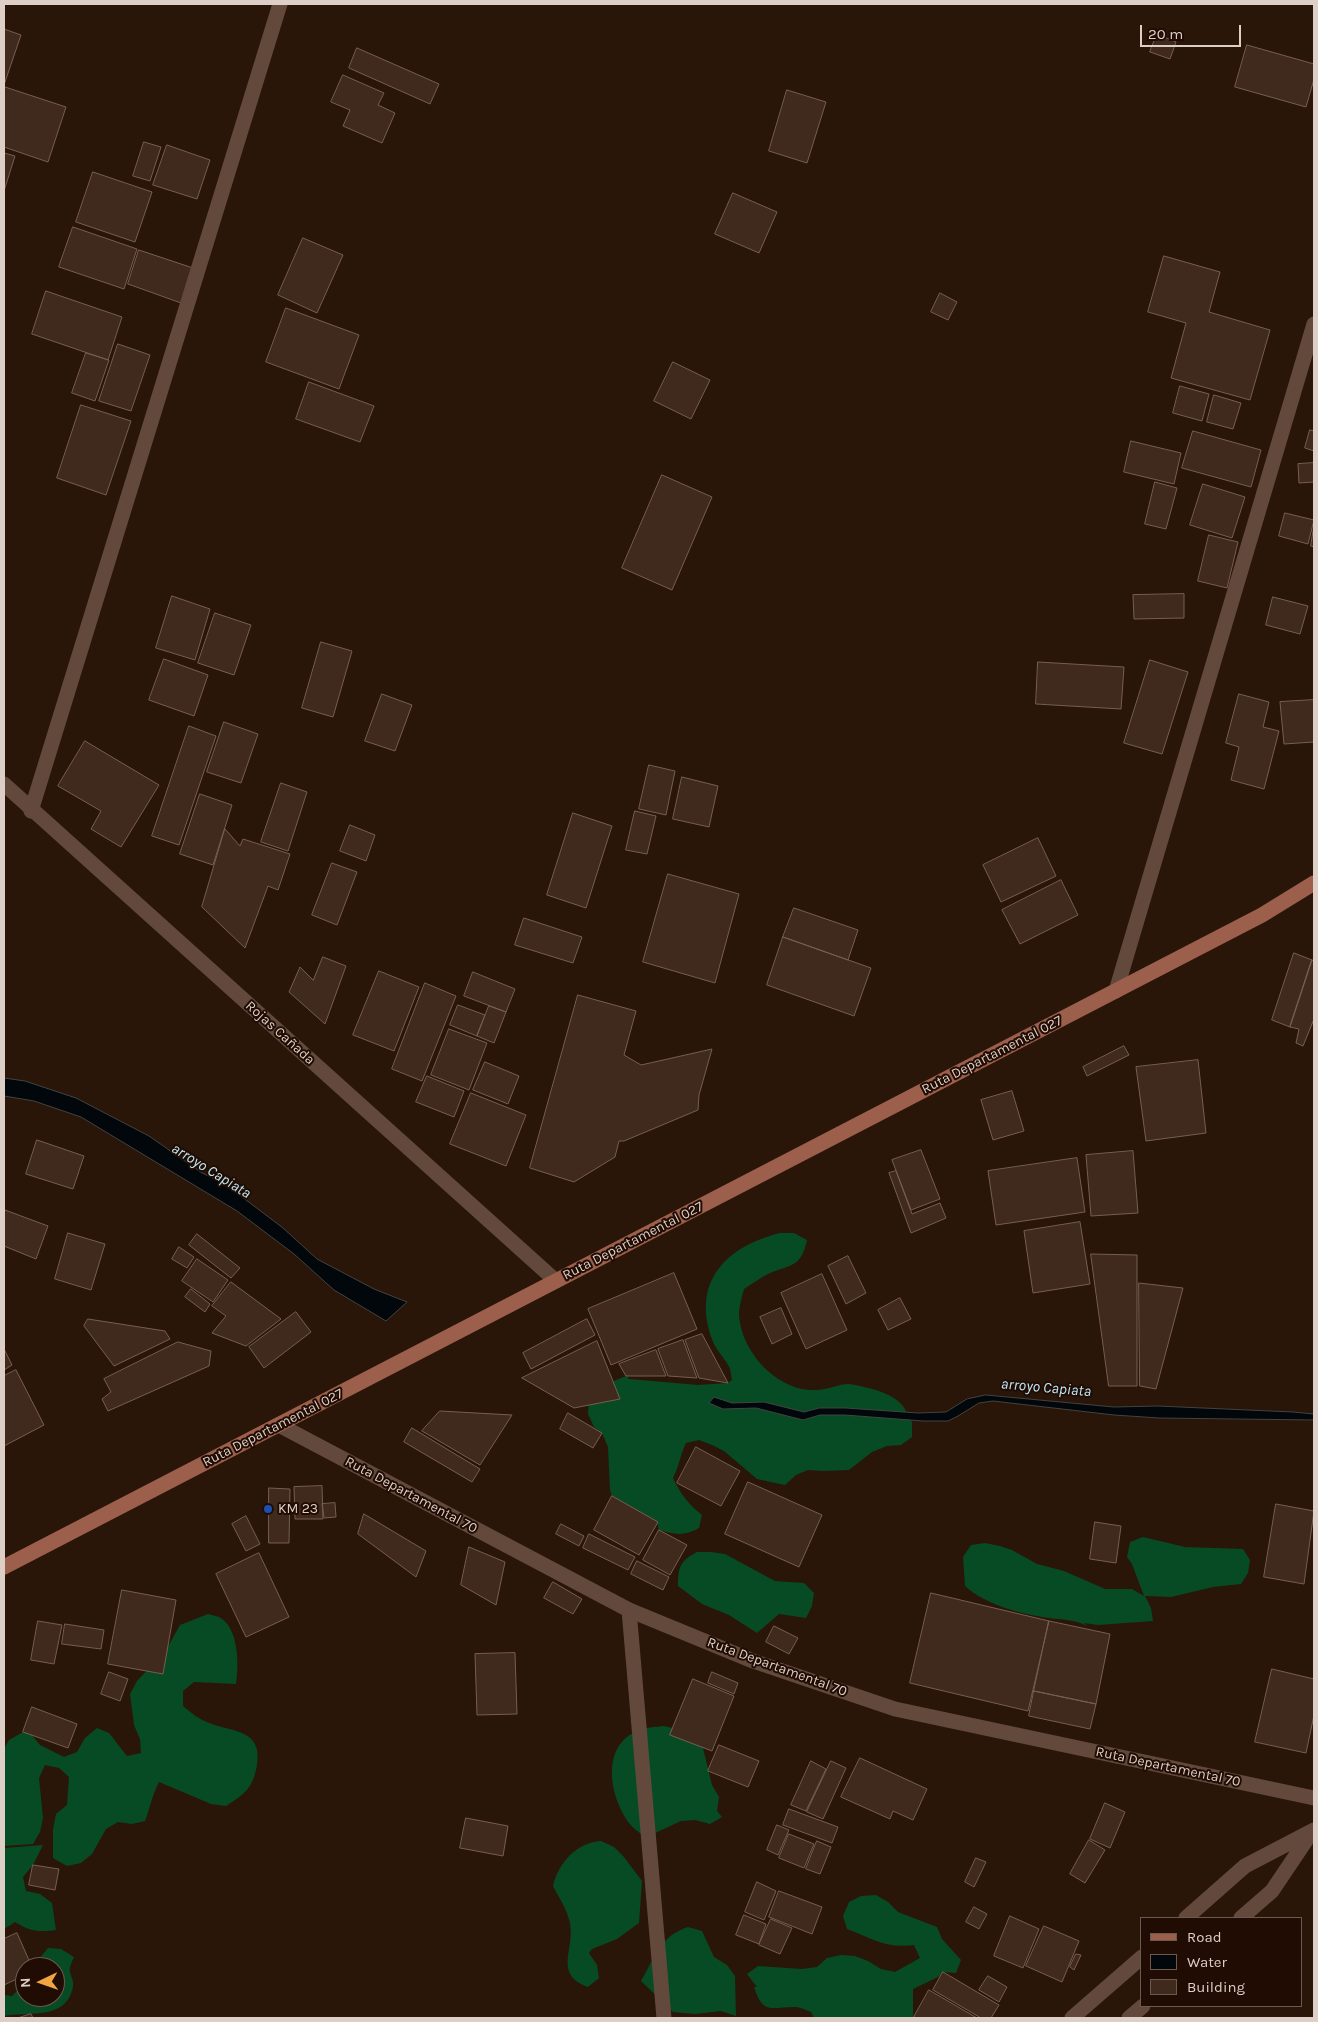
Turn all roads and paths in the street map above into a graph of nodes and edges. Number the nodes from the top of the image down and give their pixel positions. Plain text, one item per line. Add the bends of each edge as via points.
1 (280, 4) edge
2 (1314, 324) edge
3 (4, 784) edge
4 (32, 811) junction
5 (1314, 883) edge
6 (1314, 896) edge
7 (1262, 915) junction
8 (1116, 991) junction
9 (556, 1281) junction
10 (279, 1425) junction
11 (4, 1567) edge
12 (629, 1610) junction
13 (1314, 1798) edge
14 (1313, 1831) edge
15 (1187, 1917) edge
16 (1242, 1917) edge
17 (1140, 1959) edge
18 (1142, 2007) edge
19 (664, 2018) edge
20 (1072, 2018) edge
21 (1129, 2018) edge

1 - 4 street
2 - 8 street
3 - 4 street, Rojas Cañada
4 - 9 street, Rojas Cañada
5 - 7 main road, Ruta Departamental 027
6 - 7 main road, Ruta Departamental 027
7 - 8 main road, Ruta Departamental 027
8 - 9 main road, Ruta Departamental 027
9 - 10 main road, Ruta Departamental 027
10 - 11 main road, Ruta Departamental 027
10 - 12 street, Ruta Departamental 70
12 - 13 street, Ruta Departamental 70 via 754,1661 895,1708
12 - 19 street
14 - 15 street via 1245,1866
14 - 16 street via 1272,1891
17 - 20 street
18 - 21 street

